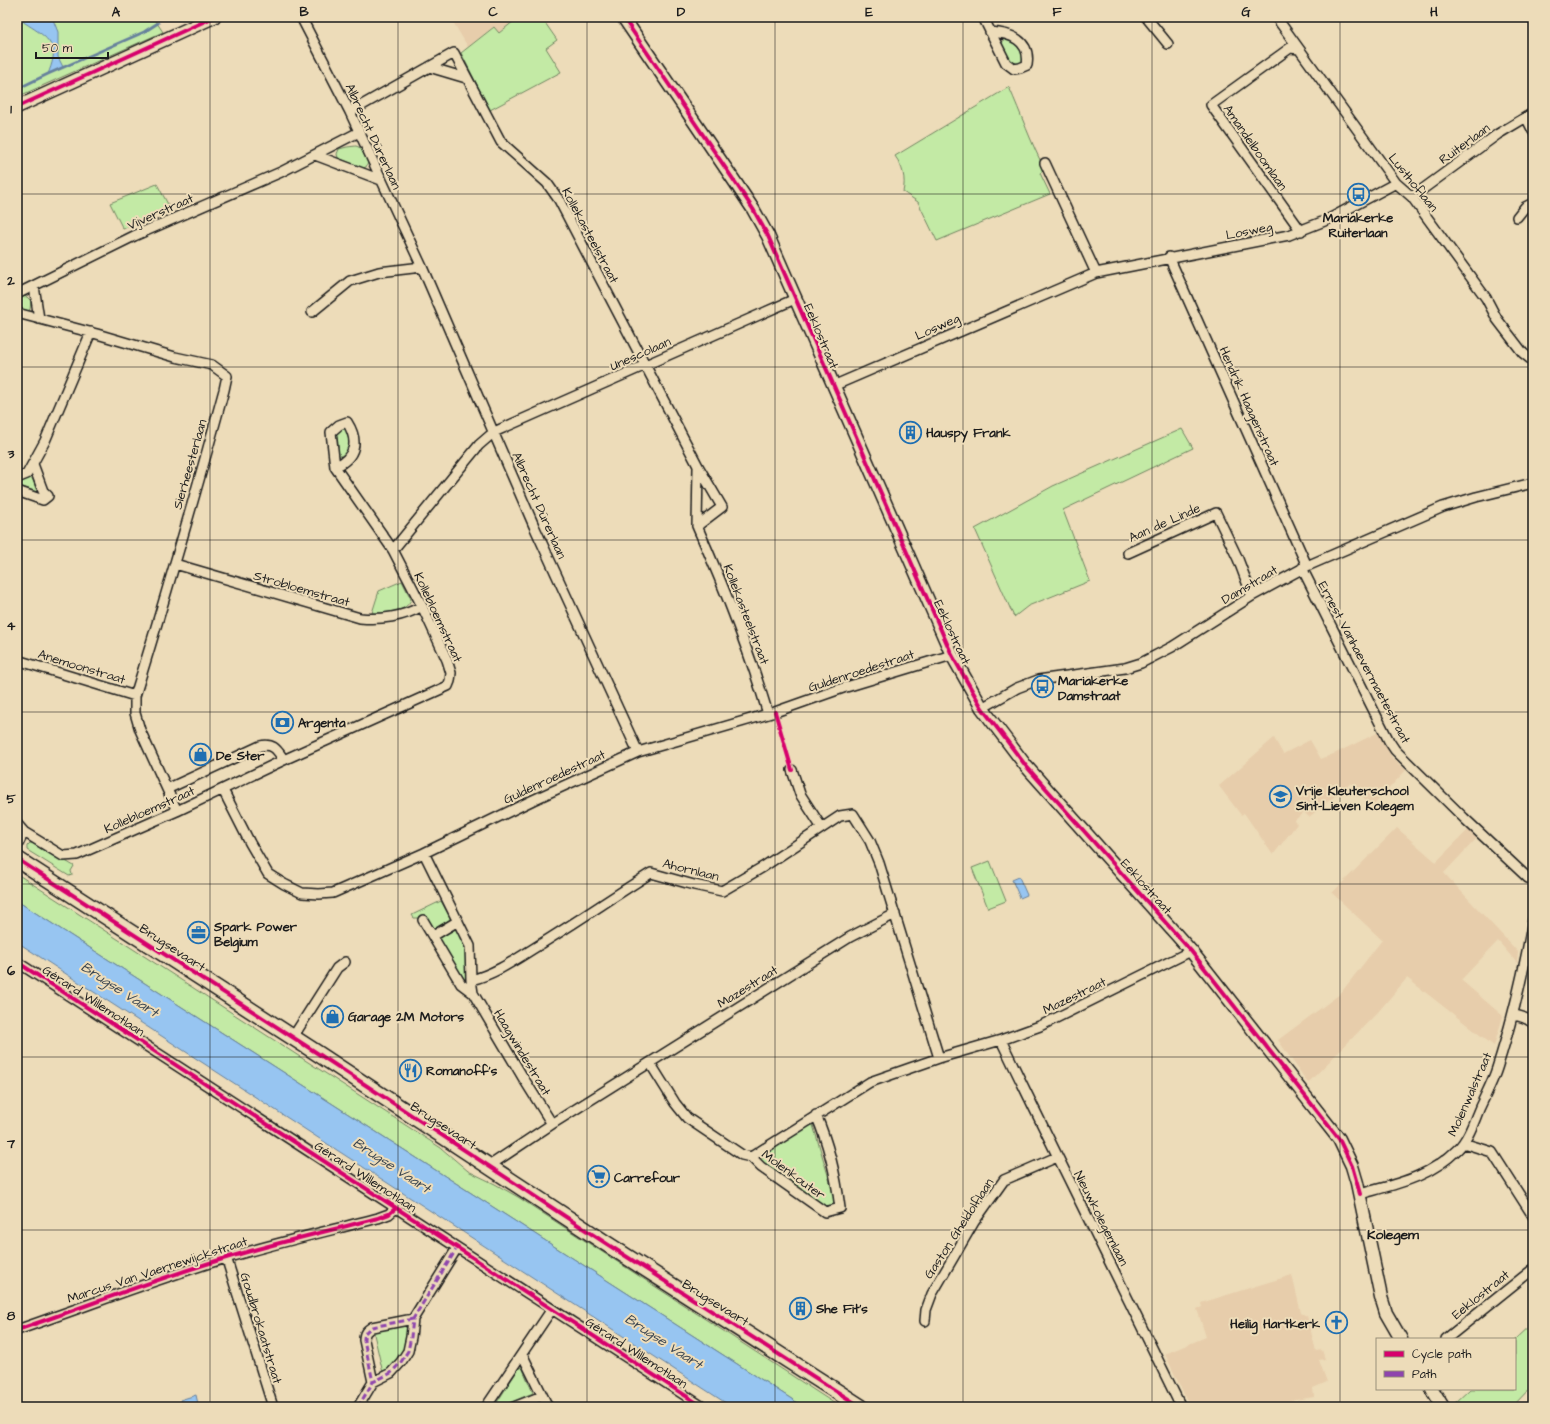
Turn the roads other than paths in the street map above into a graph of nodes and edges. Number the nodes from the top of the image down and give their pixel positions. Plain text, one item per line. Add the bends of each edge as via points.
1 (214, 17) edge
2 (301, 17) edge
3 (623, 17) edge
4 (982, 17) edge
5 (1146, 17) edge
6 (1276, 17) edge
7 (990, 32) junction
8 (1168, 44) dead end
9 (1299, 49) junction
10 (429, 67) junction
11 (466, 78) junction
12 (17, 107) edge
13 (350, 112) junction
14 (1529, 115) edge
15 (1533, 131) edge
16 (359, 132) junction
17 (315, 155) junction
18 (1045, 163) dead end
19 (380, 180) junction
20 (1396, 183) junction
21 (1412, 197) junction
22 (1533, 203) edge
23 (1517, 217) dead end
24 (1300, 231) junction
25 (1169, 258) junction
26 (422, 267) junction
27 (1096, 273) junction
28 (34, 286) junction
29 (17, 294) edge
30 (796, 299) junction
31 (312, 312) dead end
32 (17, 313) edge
33 (39, 319) junction
34 (91, 332) junction
35 (1533, 361) edge
36 (645, 365) junction
37 (833, 386) junction
38 (494, 432) junction
39 (33, 464) junction
40 (335, 466) dead end
41 (698, 466) junction
42 (17, 478) edge
43 (1533, 483) edge
44 (17, 491) edge
45 (697, 526) junction
46 (393, 550) junction
47 (1128, 552) dead end
48 (175, 564) junction
49 (1304, 567) junction
50 (1252, 596) junction
51 (422, 606) junction
52 (952, 655) junction
53 (17, 660) edge
54 (135, 696) junction
55 (982, 708) junction
56 (771, 713) junction
57 (638, 752) junction
58 (284, 760) junction
59 (792, 770) dead end
60 (167, 789) junction
61 (223, 790) junction
62 (177, 811) junction
63 (17, 824) edge
64 (822, 828) junction
65 (24, 832) junction
66 (17, 846) edge
67 (424, 853) junction
68 (17, 859) edge
69 (1533, 879) edge
70 (895, 914) junction
71 (423, 920) dead end
72 (1533, 920) edge
73 (458, 921) junction
74 (433, 936) junction
75 (1192, 951) junction
76 (17, 962) edge
77 (345, 962) dead end
78 (471, 980) junction
79 (473, 993) junction
80 (1513, 1015) junction
81 (1533, 1023) edge
82 (293, 1037) junction
83 (1001, 1040) junction
84 (939, 1058) junction
85 (650, 1063) junction
86 (816, 1115) junction
87 (552, 1124) junction
88 (1463, 1142) junction
89 (751, 1157) junction
90 (1057, 1157) junction
91 (489, 1166) junction
92 (1360, 1194) junction
93 (396, 1208) junction
94 (1533, 1216) edge
95 (457, 1248) junction
96 (226, 1257) junction
97 (1532, 1270) dead end
98 (552, 1309) junction
99 (413, 1318) junction
100 (925, 1321) dead end
101 (17, 1330) edge
102 (1400, 1338) edge
103 (1447, 1338) edge
104 (522, 1354) junction
105 (373, 1382) junction
106 (1433, 1390) edge
107 (542, 1396) junction
108 (273, 1407) edge
109 (358, 1407) edge
110 (486, 1407) edge
111 (514, 1407) edge
112 (548, 1407) edge
113 (703, 1407) edge
114 (861, 1407) edge
115 (1181, 1407) edge
116 (1443, 1407) edge

1 - 12 street
2 - 13 street, Albrecht Dürerlaan
3 - 30 street, Eeklostraat via 753,208
4 - 7 street
5 - 8 street
6 - 9 street, Lusthoflaan
7 - 7 street via 1006,63 1014,69 1027,65 1028,57 1019,40 1012,35
9 - 20 street, Lusthoflaan
9 - 24 street, Amandelboomlaan via 1290,48 1211,105
10 - 11 street
10 - 11 street, Kollekasteelstraat via 454,53
10 - 13 street, Kollekasteelstraat
11 - 36 street, Kollekasteelstraat via 501,142 547,183 559,200
13 - 16 street, Albrecht Dürerlaan
14 - 15 street
14 - 21 street, Ruiterlaan via 1498,134
16 - 17 street, Vijverstraat
16 - 19 street, Albrecht Dürerlaan
17 - 19 street
17 - 28 street, Vijverstraat via 134,236
18 - 27 street
19 - 26 street, Albrecht Dürerlaan
20 - 21 street, Lusthoflaan
20 - 24 street, Losweg via 1327,220
21 - 35 street, Lusthoflaan via 1486,298 1497,319 1523,353
22 - 23 street via 1525,207
24 - 25 street, Losweg
25 - 27 street, Losweg
25 - 49 street, Hendrik Haagenstraat
26 - 31 street via 379,272 350,281
26 - 38 street, Albrecht Dürerlaan
27 - 37 street, Losweg
28 - 29 street, Vijverstraat
28 - 33 street
30 - 36 street, Unescolaan
30 - 37 street, Eeklostraat
32 - 33 street, Sierheesterlaan
33 - 34 street, Sierheesterlaan
34 - 39 street
34 - 48 street, Sierheesterlaan via 175,357 212,365 227,376
36 - 38 street, Unescolaan
36 - 41 street, Kollekasteelstraat
37 - 52 street, Eeklostraat
38 - 46 street via 478,445
38 - 57 street, Albrecht Dürerlaan via 537,533
39 - 42 street via 27,474
39 - 44 street via 43,491 48,496 43,500
40 - 46 street, Kollebloemstraat
41 - 45 street, Kollekasteelstraat
41 - 45 street, Kollekasteelstraat via 722,507
43 - 49 street, Damstraat via 1443,507
45 - 56 street, Kollekasteelstraat
46 - 51 street, Kollebloemstraat
47 - 50 street, Aan de Linde via 1216,513
48 - 51 street, Strobloemstraat via 360,618 394,616
48 - 54 street, Sierheesterlaan
49 - 50 street, Damstraat
49 - 69 street, Ernest Vanhaevermaetestraat via 1389,741 1470,824 1528,878
50 - 55 street, Damstraat via 1172,648 1141,663 1124,668 1038,680
51 - 58 street, Kollebloemstraat via 447,660 451,673 448,686
52 - 55 street, Eeklostraat
52 - 56 street, Guldenroedestraat
53 - 54 street, Anemoonstraat
54 - 60 street, Anemoonstraat via 135,713 140,730
55 - 75 street, Eeklostraat via 1026,766
56 - 57 street, Guldenroedestraat
57 - 67 street, Guldenroedestraat
58 - 60 street, Kollebloemstraat via 276,749 268,744
58 - 61 street, Kollebloemstraat
59 - 64 street via 800,794
60 - 62 street, Anemoonstraat
61 - 62 street, Kollebloemstraat
61 - 67 street, Guldenroedestraat via 268,874 302,893 333,893
62 - 65 street, Kollebloemstraat via 77,856 63,856
63 - 65 street, Kollebloemstraat
64 - 70 street, Ahornlaan via 840,816 853,814 870,841
64 - 78 street, Ahornlaan via 722,891 651,873 506,965
65 - 66 street
67 - 73 street, Haagwindestraat
68 - 82 main road, Brugsevaart
70 - 84 street
70 - 85 street, Mazestraat via 850,937
71 - 74 street, Haagwindestraat
72 - 80 street, Molenwalstraat
73 - 74 street
73 - 78 street, Haagwindestraat via 470,946
74 - 79 street, Haagwindestraat via 461,984
75 - 83 street, Mazestraat via 1043,1025
75 - 92 street, Eeklostraat via 1339,1139 1352,1166
76 - 93 street, Gérard Willemotlaan
77 - 82 street via 337,968
78 - 79 street, Haagwindestraat
79 - 87 street, Haagwindestraat
80 - 81 street via 1522,1016
80 - 88 street, Molenwalstraat via 1497,1069
82 - 91 main road, Brugsevaart
83 - 84 street, Mazestraat
83 - 90 street, Nieuwkolegemlaan
84 - 86 street, Mazestraat via 870,1082
85 - 87 street, Mazestraat
85 - 89 street, Molenkouter via 687,1118 742,1155
86 - 89 street, Molenkouter
86 - 89 street, Molenkouter via 832,1162 840,1208 825,1212 761,1167
87 - 91 street, Mazestraat
88 - 92 street, Molenwalstraat via 1458,1149 1427,1173
88 - 94 street via 1492,1152
90 - 100 street, Gaston Gheldolflaan via 1004,1180 974,1222 932,1294
90 - 115 street, Nieuwkolegemlaan
91 - 114 main road, Brugsevaart
92 - 102 street, Eeklostraat via 1379,1291 1386,1313
93 - 95 street, Gérard Willemotlaan
93 - 96 street, Marcus Van Vaernewijckstraat via 378,1218
95 - 98 street, Gérard Willemotlaan
95 - 99 street
96 - 101 street, Marcus Van Vaernewijckstraat
96 - 108 street, Goudbrokaatstraat
97 - 103 street, Eeklostraat
98 - 104 street
98 - 113 street, Gérard Willemotlaan
99 - 105 street via 408,1351 391,1373
99 - 105 street via 372,1327 364,1334
104 - 107 street
104 - 110 street
105 - 109 street
106 - 116 street
107 - 111 street
107 - 112 street

